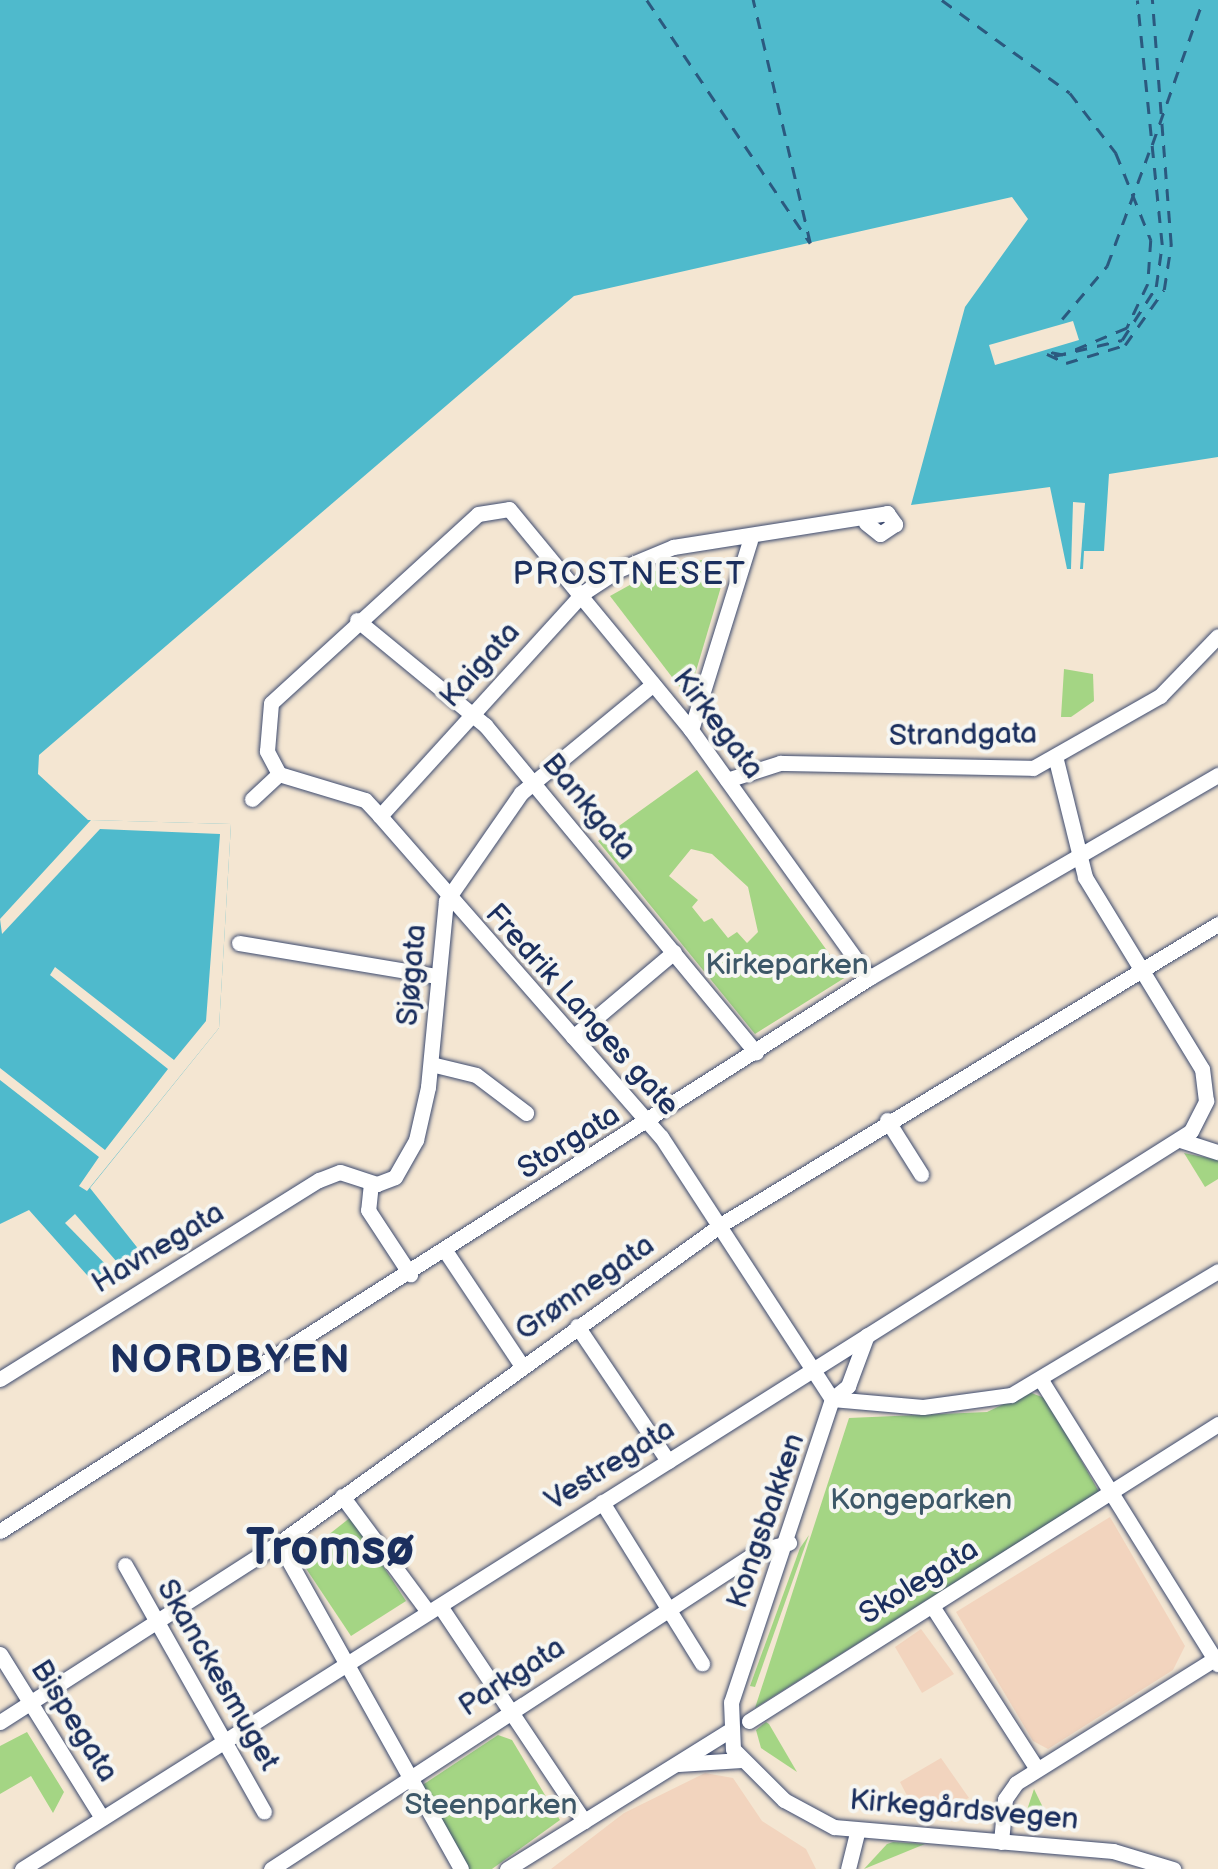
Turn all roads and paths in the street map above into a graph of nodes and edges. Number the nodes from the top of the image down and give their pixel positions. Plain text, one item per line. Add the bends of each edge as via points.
1 (866, 523) dead end
2 (750, 540) junction
3 (583, 593) junction
4 (356, 620) junction
5 (1218, 636) edge
6 (653, 684) junction
7 (474, 715) junction
8 (691, 730) junction
9 (1056, 760) junction
10 (280, 774) junction
11 (1218, 775) edge
12 (727, 780) junction
13 (533, 782) junction
14 (252, 799) dead end
15 (380, 816) junction
16 (1078, 857) junction
17 (446, 902) junction
18 (1218, 924) edge
19 (239, 943) dead end
20 (674, 952) junction
21 (1140, 970) junction
22 (437, 976) junction
23 (869, 978) junction
24 (573, 1038) junction
25 (756, 1053) junction
26 (432, 1064) junction
27 (1213, 1091) edge
28 (526, 1113) dead end
29 (887, 1120) junction
30 (649, 1124) junction
31 (1180, 1140) junction
32 (1218, 1152) edge
33 (922, 1174) dead end
34 (370, 1183) junction
35 (722, 1224) junction
36 (446, 1252) junction
37 (1218, 1272) edge
38 (410, 1274) junction
39 (577, 1326) junction
40 (867, 1335) junction
41 (522, 1366) junction
42 (815, 1375) junction
43 (0, 1379) edge
44 (1041, 1380) junction
45 (832, 1399) junction
46 (1218, 1424) edge
47 (668, 1461) junction
48 (1112, 1494) junction
49 (342, 1496) junction
50 (602, 1502) junction
51 (0, 1531) edge
52 (278, 1543) junction
53 (789, 1543) junction
54 (125, 1566) dead end
55 (932, 1606) junction
56 (434, 1609) junction
57 (666, 1609) junction
58 (156, 1625) junction
59 (0, 1654) edge
60 (1217, 1660) edge
61 (347, 1663) junction
62 (702, 1663) dead end
63 (32, 1703) junction
64 (510, 1710) junction
65 (0, 1722) edge
66 (749, 1722) dead end
67 (727, 1732) junction
68 (227, 1743) junction
69 (742, 1760) junction
70 (678, 1764) junction
71 (1037, 1769) junction
72 (404, 1780) junction
73 (264, 1812) dead end
74 (102, 1818) junction
75 (584, 1821) junction
76 (857, 1832) junction
77 (1000, 1842) junction
78 (22, 1869) edge
79 (271, 1869) edge
80 (461, 1869) edge
81 (507, 1869) edge
82 (848, 1869) edge
83 (1173, 1869) edge

1 - 2 street, Kaigata
2 - 3 street, Kaigata via 653,553
2 - 8 street
3 - 4 street, Kirkegata via 513,512 478,514
3 - 6 street, Kirkegata
3 - 7 street, Kaigata
4 - 7 street, Bankgata
4 - 10 street via 269,708 267,751
5 - 9 street, Strandgata via 1160,696
6 - 8 street, Kirkegata
6 - 13 street, Sjøgata
7 - 13 street, Bankgata
7 - 15 street, Kaigata
8 - 12 street, Kirkegata
9 - 12 street, Strandgata via 1033,768 774,763
9 - 16 street
10 - 14 street
10 - 15 street, Fredrik Langes gate via 365,800
11 - 16 street, Storgata
12 - 23 street, Kirkegata
13 - 17 street, Sjøgata
13 - 20 street, Bankgata
15 - 17 street, Fredrik Langes gate
16 - 21 street
16 - 23 street, Storgata
17 - 22 street, Sjøgata
17 - 24 street, Fredrik Langes gate
18 - 21 street, Grønnegata
19 - 22 street
20 - 24 street
20 - 25 street, Bankgata
21 - 27 street
21 - 29 street, Grønnegata
22 - 26 street, Sjøgata
23 - 25 street, Storgata
24 - 30 street, Fredrik Langes gate
25 - 30 street, Storgata
26 - 28 street via 476,1074
26 - 34 street, Sjøgata via 406,1162 388,1182
27 - 31 street, Vestregata
29 - 33 street
29 - 35 street, Grønnegata
30 - 35 street, Fredrik Langes gate
30 - 36 street, Storgata
31 - 32 street
31 - 40 street, Vestregata
34 - 38 street via 368,1210
34 - 43 street, Havnegata via 348,1173 319,1180
35 - 39 street, Grønnegata
35 - 42 street, Fredrik Langes gate
36 - 38 street, Storgata
36 - 41 street
37 - 44 street
38 - 51 street, Storgata
39 - 41 street, Grønnegata
39 - 47 street
40 - 42 street, Vestregata
40 - 45 street, Kongsbakken via 848,1386
41 - 49 street, Grønnegata
42 - 45 street, Fredrik Langes gate
42 - 47 street, Vestregata
44 - 45 street via 951,1406
44 - 48 street
45 - 53 street, Kongsbakken
46 - 48 street, Skolegata
47 - 50 street, Vestregata
48 - 55 street, Skolegata
48 - 60 street
49 - 52 street, Grønnegata
49 - 56 street
50 - 56 street, Vestregata
50 - 57 street
52 - 58 street, Grønnegata
52 - 61 street
53 - 57 street, Parkgata via 760,1550
53 - 67 street, Kongsbakken
54 - 58 street, Skanckesmuget
55 - 66 street, Skolegata
55 - 71 street
56 - 61 street, Vestregata
56 - 64 street
57 - 62 street
57 - 64 street, Parkgata
58 - 63 street, Grønnegata
58 - 68 street, Skanckesmuget
59 - 63 street, Bispegata
60 - 71 street
61 - 68 street, Vestregata
61 - 72 street
63 - 65 street, Grønnegata
63 - 74 street, Bispegata
64 - 72 street, Parkgata
64 - 75 street
67 - 69 street, Kirkegårdsvegen
67 - 70 street
68 - 73 street, Skanckesmuget
68 - 74 street, Vestregata
69 - 70 street
69 - 76 street, Kirkegårdsvegen via 797,1810
70 - 75 street
71 - 77 street via 1007,1794
72 - 79 street, Parkgata
72 - 80 street
74 - 78 street, Vestregata
75 - 81 street
76 - 77 street, Kirkegårdsvegen
76 - 82 street
77 - 83 street, Kirkegårdsvegen via 1113,1852

